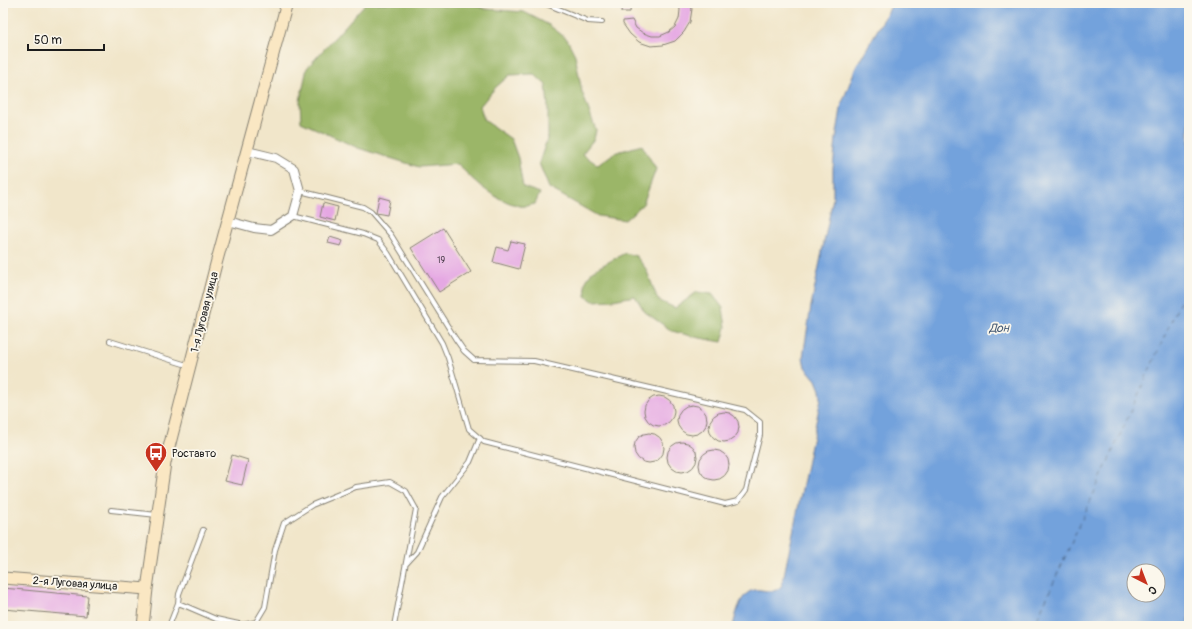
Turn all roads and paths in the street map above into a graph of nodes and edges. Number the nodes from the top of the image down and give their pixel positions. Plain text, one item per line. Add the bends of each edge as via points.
1 (287, 3) edge
2 (544, 3) edge
3 (602, 22) dead end
4 (247, 151) junction
5 (300, 191) junction
6 (293, 216) junction
7 (228, 220) junction
8 (110, 341) dead end
9 (190, 366) junction
10 (480, 438) junction
11 (111, 510) dead end
12 (158, 515) junction
13 (203, 530) dead end
14 (406, 564) junction
15 (3, 578) edge
16 (147, 589) junction
17 (178, 603) junction
18 (143, 626) edge
19 (169, 626) edge
20 (394, 626) edge

1 - 4 main road, 1-я Луговая улица
2 - 3 lane via 588,21
4 - 5 street via 276,158 294,169
4 - 7 main road, 1-я Луговая улица
5 - 6 street
5 - 10 lane via 363,207 372,212 391,235 455,338 474,360 534,360 745,410 760,422 760,435 746,490 738,502 725,504 484,442
6 - 7 street via 271,230
6 - 10 lane via 378,240 442,343 469,429
7 - 9 main road, 1-я Луговая улица
8 - 9 lane
9 - 12 main road, 1-я Луговая улица via 165,463
10 - 14 lane via 470,462 442,497 417,552
11 - 12 lane
12 - 16 main road, 1-я Луговая улица
13 - 17 lane
14 - 17 lane via 416,509 406,491 390,482 356,487 312,505 284,524 274,550 265,607 256,622 243,625 216,619
14 - 20 lane
15 - 16 main road, 2-я Луговая улица
16 - 18 main road, 1-я Луговая улица
17 - 19 lane

